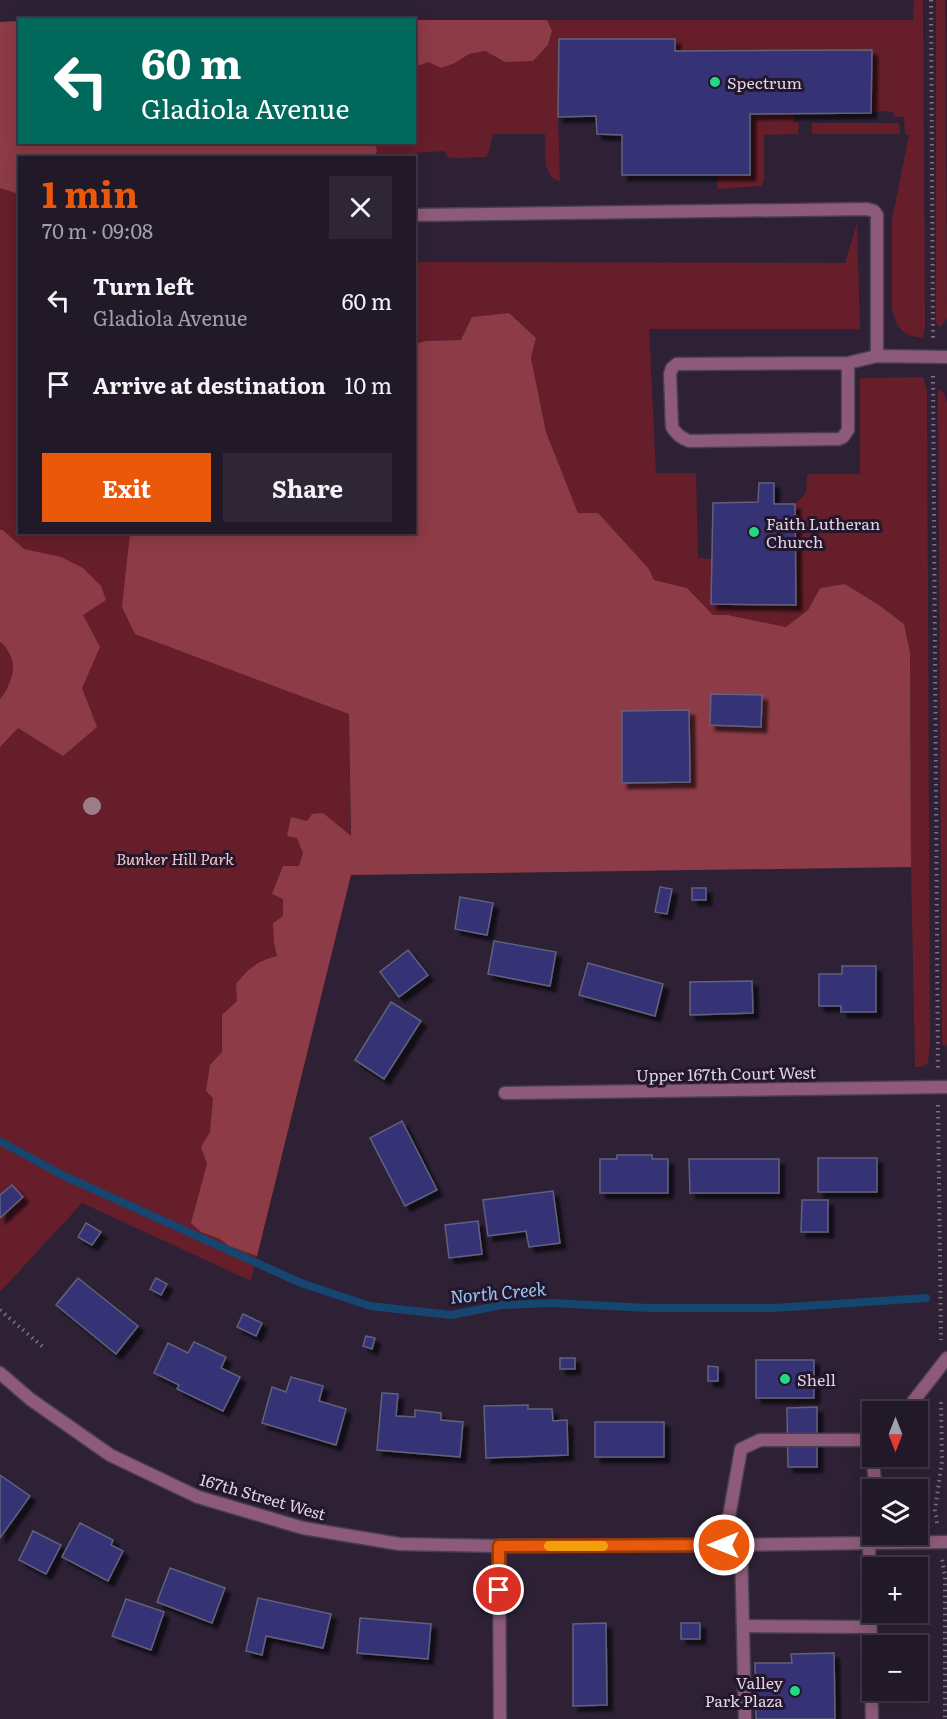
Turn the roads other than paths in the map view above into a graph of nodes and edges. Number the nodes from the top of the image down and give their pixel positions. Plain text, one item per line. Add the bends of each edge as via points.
1 (417, 215) dead end
2 (877, 356) junction
3 (947, 357) edge
4 (848, 363) junction
5 (943, 1087) edge
6 (505, 1093) dead end
7 (944, 1362) edge
8 (0, 1373) edge
9 (914, 1401) edge
10 (862, 1440) edge
11 (928, 1541) edge
12 (943, 1542) edge
13 (862, 1543) edge
14 (724, 1545) junction
15 (741, 1545) junction
16 (869, 1545) edge
17 (499, 1546) junction
18 (744, 1626) junction
19 (870, 1627) junction
20 (500, 1719) edge
21 (745, 1719) edge
22 (872, 1719) edge

1 - 2 street via 874,211
2 - 3 street
2 - 4 street
4 - 4 street via 677,364 670,374 672,427 689,441 839,439 848,430
5 - 6 street, Upper 167th Court West
7 - 9 street
8 - 17 street, 167th Street West via 110,1455 198,1497 303,1528 388,1543
10 - 14 street via 760,1440 741,1449
11 - 12 street, 167th Street West
13 - 15 street, 167th Street West
14 - 15 street, 167th Street West
14 - 17 street, 167th Street West
15 - 18 street
16 - 19 street
17 - 20 street
18 - 19 street
18 - 21 street
19 - 22 street

